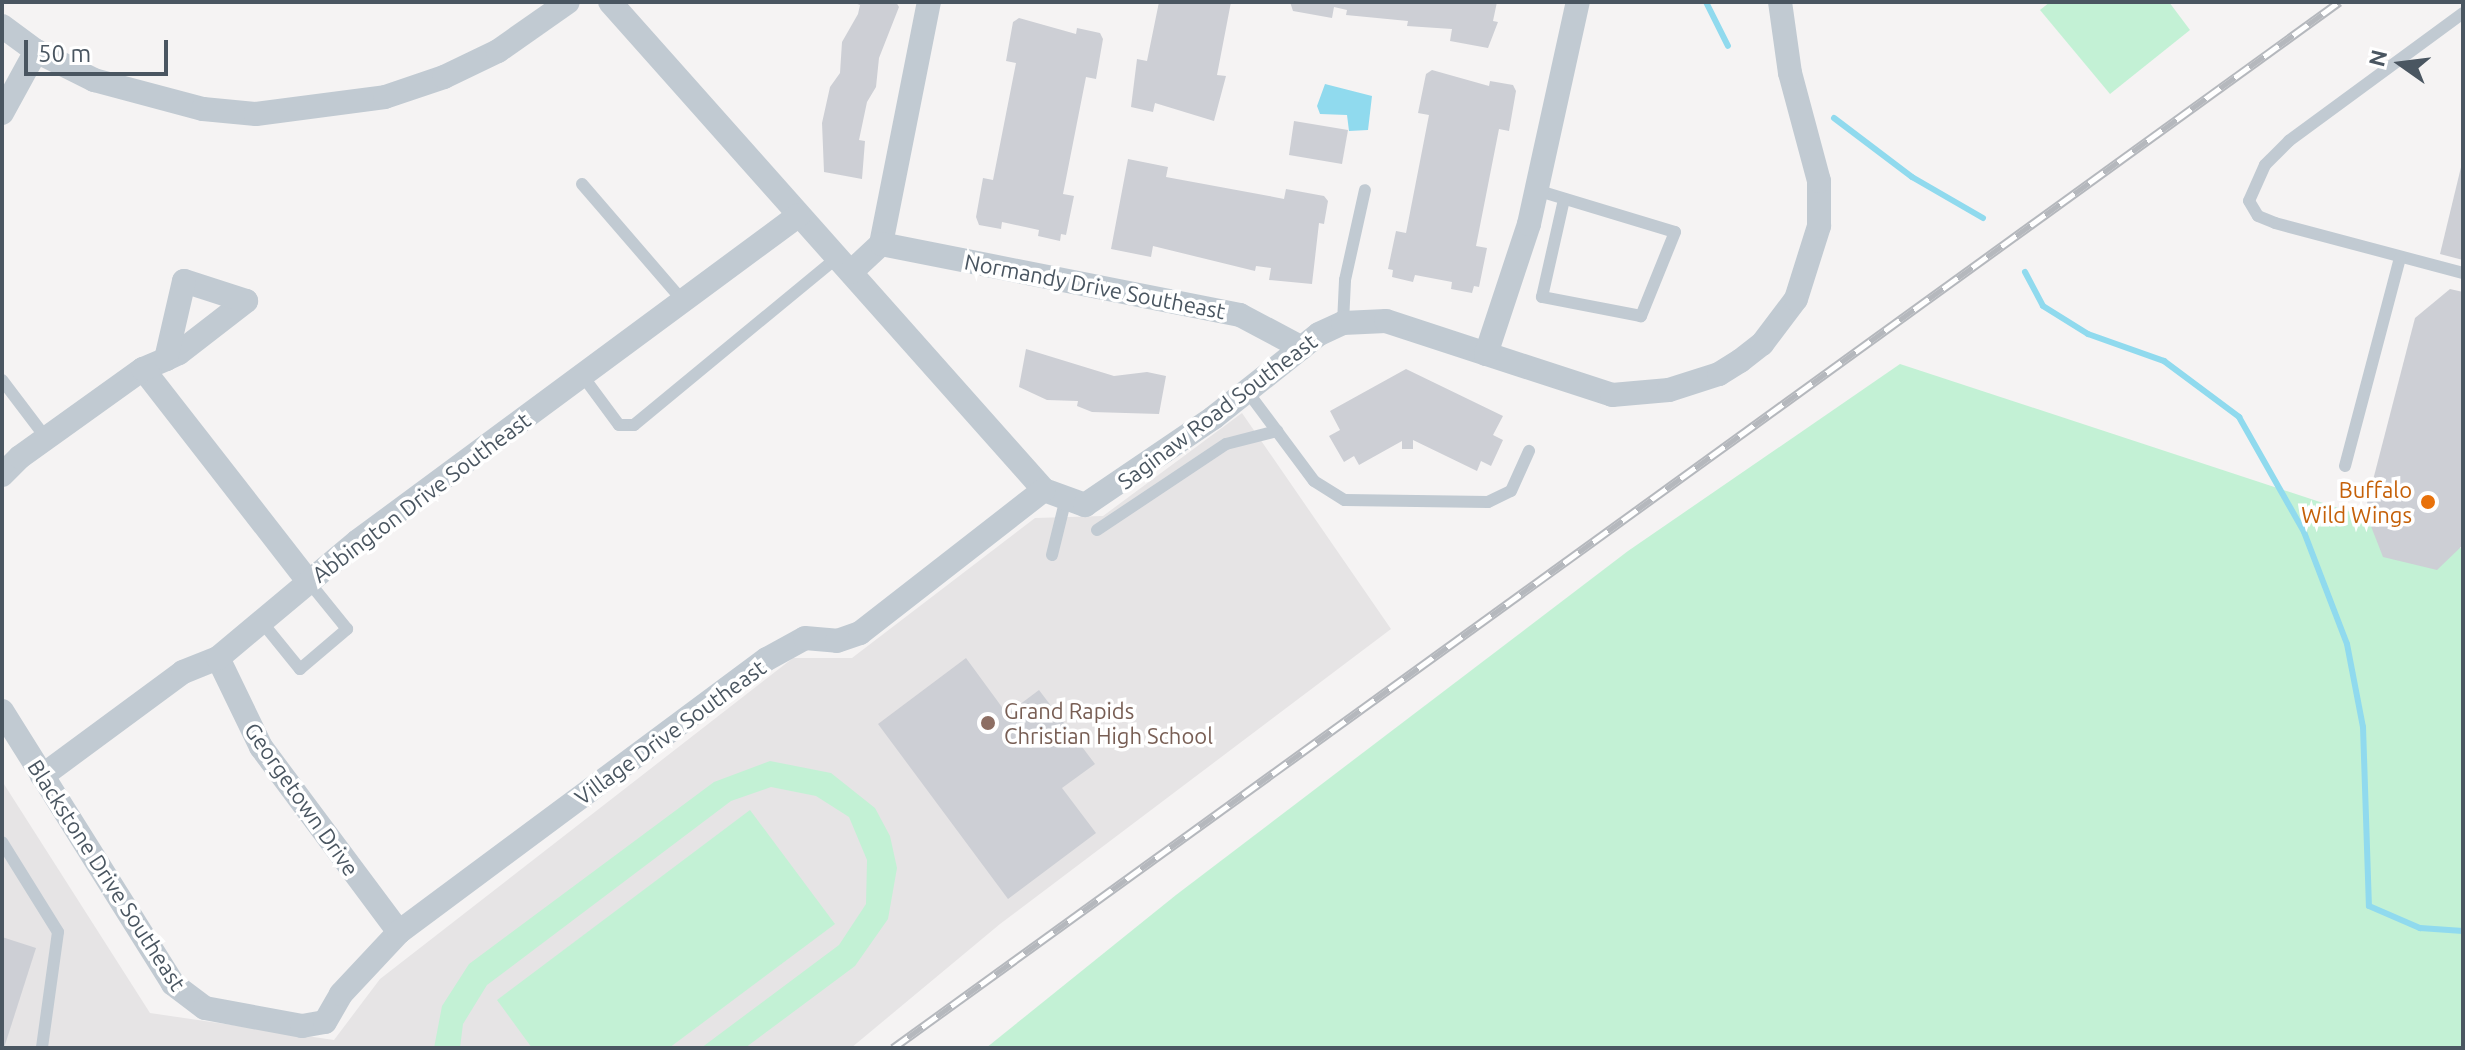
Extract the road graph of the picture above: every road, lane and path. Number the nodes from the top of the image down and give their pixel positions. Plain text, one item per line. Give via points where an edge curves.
1 (568, 2) edge
2 (610, 2) edge
3 (929, 2) edge
4 (1578, 2) edge
5 (1780, 2) edge
6 (2463, 13) edge
7 (2, 26) edge
8 (36, 51) junction
9 (2, 113) edge
10 (582, 184) dead end
11 (1365, 190) dead end
12 (1536, 190) junction
13 (1564, 199) junction
14 (799, 215) junction
15 (881, 244) junction
16 (2400, 258) junction
17 (845, 265) junction
18 (2463, 273) edge
19 (683, 301) junction
20 (1343, 323) junction
21 (1302, 348) junction
22 (1486, 354) junction
23 (166, 359) dead end
24 (143, 369) junction
25 (582, 375) junction
26 (2, 380) edge
27 (1247, 391) junction
28 (1277, 431) junction
29 (46, 438) junction
30 (1529, 451) dead end
31 (2345, 466) dead end
32 (2, 475) edge
33 (1054, 496) junction
34 (1097, 530) dead end
35 (1052, 555) dead end
36 (309, 582) junction
37 (261, 621) junction
38 (218, 658) junction
39 (2, 711) edge
40 (42, 776) junction
41 (2, 842) edge
42 (399, 932) junction
43 (325, 1022) joint
44 (42, 1048) edge

1 - 8 street via 498,51 444,77 385,97 297,112 203,109 147,96 94,80
2 - 14 street
3 - 15 street
4 - 12 street
5 - 22 street, Saginaw Road Southeast via 1790,73 1809,134 1821,204 1807,276 1762,344 1710,378 1634,395 1590,392
6 - 16 lane via 2289,141 2253,183 2249,201 2258,216
7 - 8 street
8 - 9 street
10 - 19 lane
11 - 20 lane via 1345,280
12 - 13 lane
12 - 22 street
13 - 13 lane via 1675,232 1641,316 1542,297
14 - 17 street
14 - 19 street, Abbington Drive Southeast
15 - 17 street
15 - 21 street, Normandy Drive Southeast via 1240,315
16 - 18 lane
16 - 31 lane
17 - 25 lane via 634,425 619,425
17 - 33 street
19 - 25 street, Abbington Drive Southeast
20 - 21 street, Saginaw Road Southeast
20 - 22 street, Saginaw Road Southeast via 1386,321
21 - 27 street, Saginaw Road Southeast
23 - 24 street
24 - 29 street
24 - 36 street
25 - 36 street, Abbington Drive Southeast
26 - 29 lane
27 - 28 lane
27 - 33 street, Saginaw Road Southeast via 1102,497 1085,505
28 - 30 lane via 1314,481 1345,500 1488,502 1511,491
28 - 34 lane via 1226,444
29 - 32 street
33 - 35 lane
33 - 42 street, Village Drive Southeast via 860,633 837,641 805,638 767,659
36 - 37 street, Abbington Drive Southeast
36 - 37 lane via 347,629 300,669
37 - 38 street, Abbington Drive Southeast
38 - 40 street, Abbington Drive Southeast via 183,672
38 - 42 street, Georgetown Drive via 261,747
39 - 40 street, Blackstone Drive Southeast
40 - 43 street, Blackstone Drive Southeast via 173,984 189,999 205,1008 302,1026
41 - 44 lane via 58,932
42 - 43 street, Village Drive Southeast via 350,983

